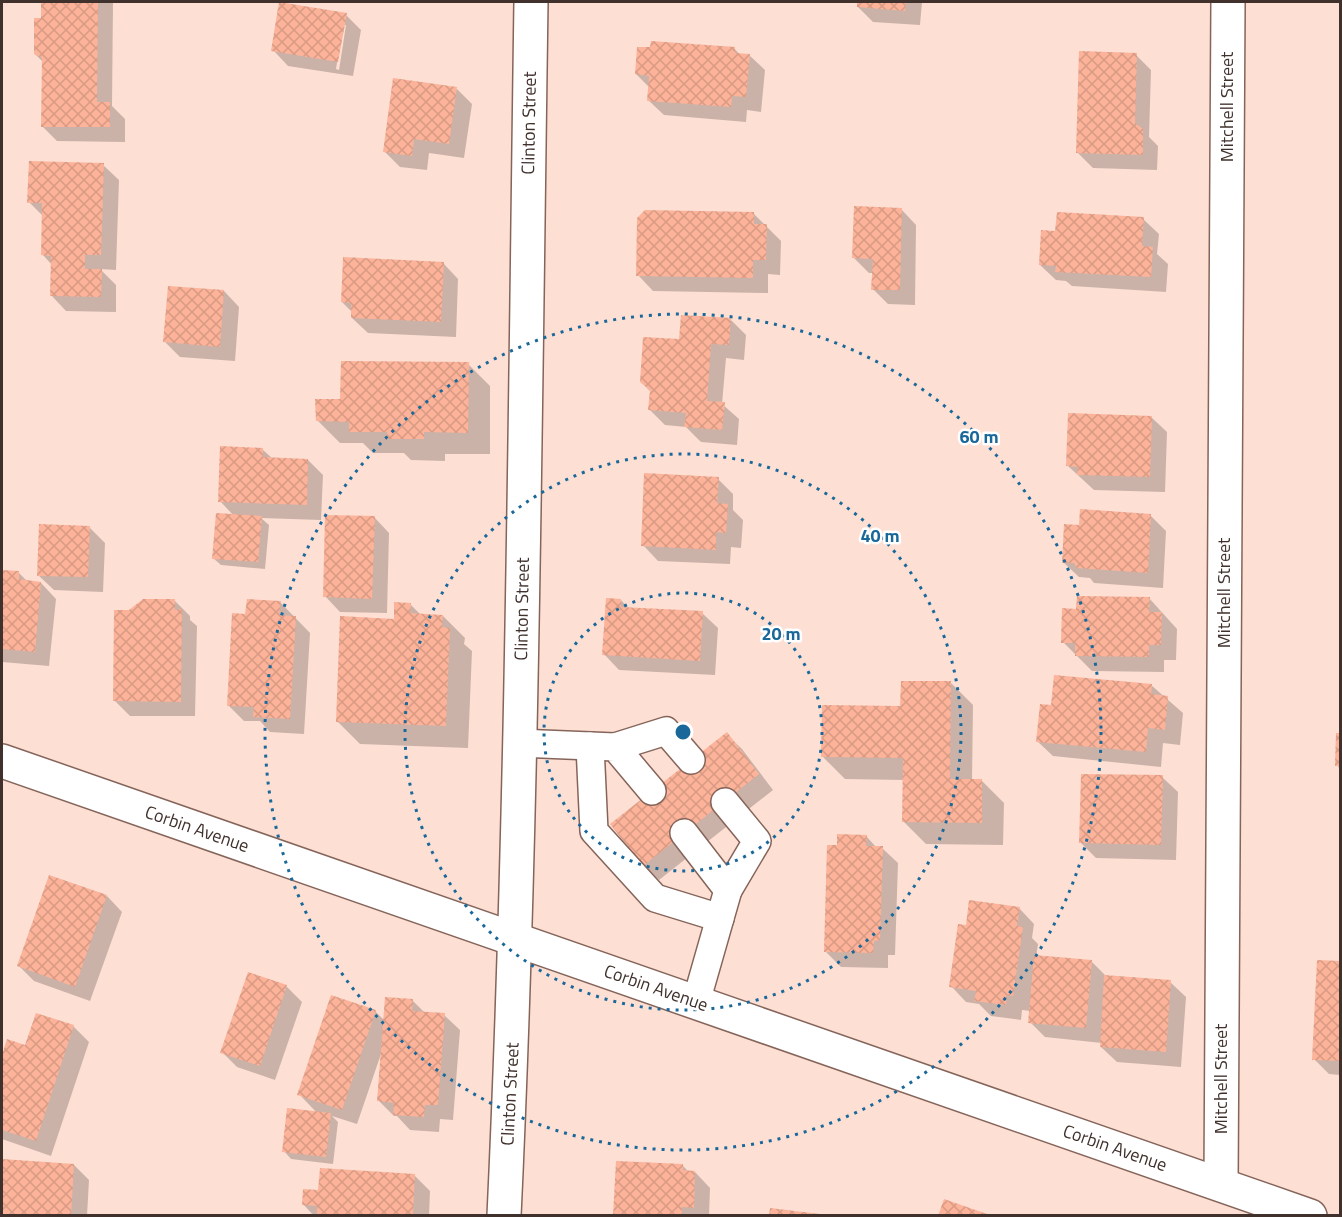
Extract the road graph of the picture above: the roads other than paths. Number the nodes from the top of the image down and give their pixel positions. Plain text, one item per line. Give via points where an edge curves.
1 (531, 2) edge
2 (1228, 2) edge
3 (518, 743) junction
4 (602, 746) junction
5 (691, 760) dead end
6 (2, 761) edge
7 (652, 791) dead end
8 (725, 802) dead end
9 (684, 833) dead end
10 (728, 890) junction
11 (720, 918) junction
12 (513, 939) junction
13 (696, 1002) junction
14 (1221, 1184) junction
15 (504, 1215) edge
16 (1310, 1215) edge

1 - 3 street, Clinton Street
2 - 14 street, Mitchell Street
3 - 4 lane
3 - 12 street, Clinton Street
4 - 5 lane via 666,731
4 - 7 lane
4 - 11 lane via 594,831 655,898
6 - 12 street, Corbin Avenue
8 - 10 lane via 757,841
9 - 10 lane
10 - 11 lane
11 - 13 lane
12 - 13 street, Corbin Avenue
12 - 15 street, Clinton Street
13 - 14 street, Corbin Avenue
14 - 16 street, Corbin Avenue

